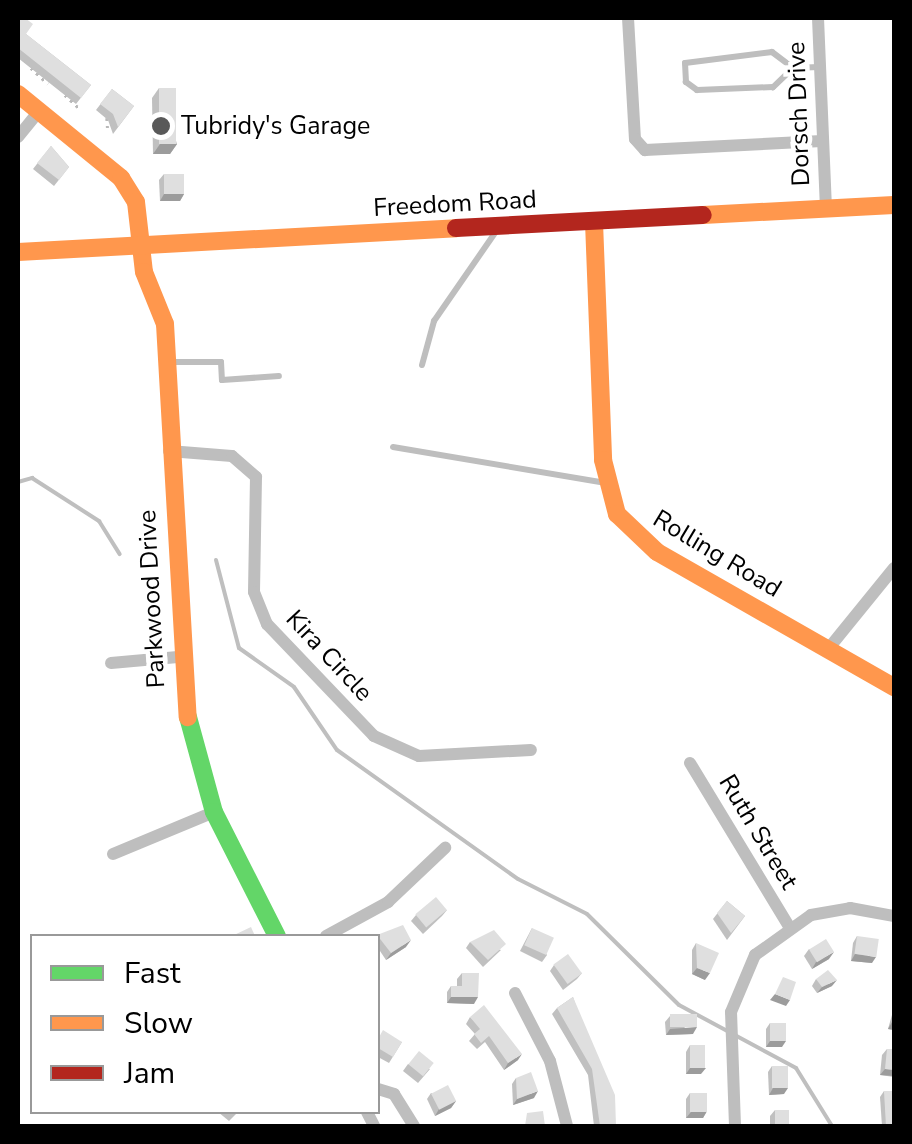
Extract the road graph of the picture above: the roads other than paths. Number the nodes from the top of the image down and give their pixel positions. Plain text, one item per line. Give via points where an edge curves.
1 (628, 18) edge
2 (818, 18) edge
3 (820, 67) junction
4 (794, 68) junction
5 (18, 94) edge
6 (39, 111) junction
7 (18, 137) edge
8 (822, 142) junction
9 (894, 205) edge
10 (826, 209) junction
11 (594, 222) junction
12 (498, 227) junction
13 (138, 245) junction
14 (18, 252) edge
15 (167, 362) junction
16 (422, 365) dead end
17 (280, 376) dead end
18 (393, 447) dead end
19 (169, 451) junction
20 (607, 483) junction
21 (894, 568) edge
22 (829, 648) junction
23 (178, 658) junction
24 (111, 662) dead end
25 (894, 687) edge
26 (531, 750) dead end
27 (690, 762) dead end
28 (214, 812) junction
29 (445, 848) dead end
30 (113, 854) dead end
31 (894, 916) edge
32 (788, 925) junction
33 (276, 934) edge
34 (330, 934) edge
35 (515, 993) dead end
36 (380, 1090) edge
37 (414, 1126) edge
38 (568, 1126) edge
39 (735, 1126) edge

1 - 8 street via 635,139 644,150
2 - 3 street, Dorsch Drive
3 - 4 lane
3 - 8 street, Dorsch Drive
4 - 4 lane via 772,52 685,63 686,82 697,90 773,86
5 - 6 street, Parkwood Drive
6 - 7 street
6 - 13 street, Parkwood Drive via 130,189
8 - 10 street, Dorsch Drive
9 - 10 street, Freedom Road
10 - 11 street, Freedom Road
11 - 12 street, Freedom Road
11 - 20 street, Rolling Road
12 - 13 street, Freedom Road
12 - 16 lane via 434,321
13 - 14 street, Freedom Road
13 - 15 street, Parkwood Drive via 162,312
15 - 17 lane via 220,362 222,380
15 - 19 street, Parkwood Drive
18 - 20 lane
19 - 23 street, Parkwood Drive
19 - 26 street, Kira Circle via 232,456 256,477 254,592 266,624 374,736 419,756
20 - 22 street, Rolling Road via 617,514 642,542
21 - 22 street
22 - 25 street, Rolling Road
23 - 24 street
23 - 28 street, Parkwood Drive
27 - 32 street, Ruth Street
28 - 30 street
28 - 33 street, Parkwood Drive
29 - 34 street via 388,902
31 - 32 street via 850,908
32 - 39 street via 755,955 734,1001
35 - 38 street via 550,1061
36 - 37 street via 394,1094

